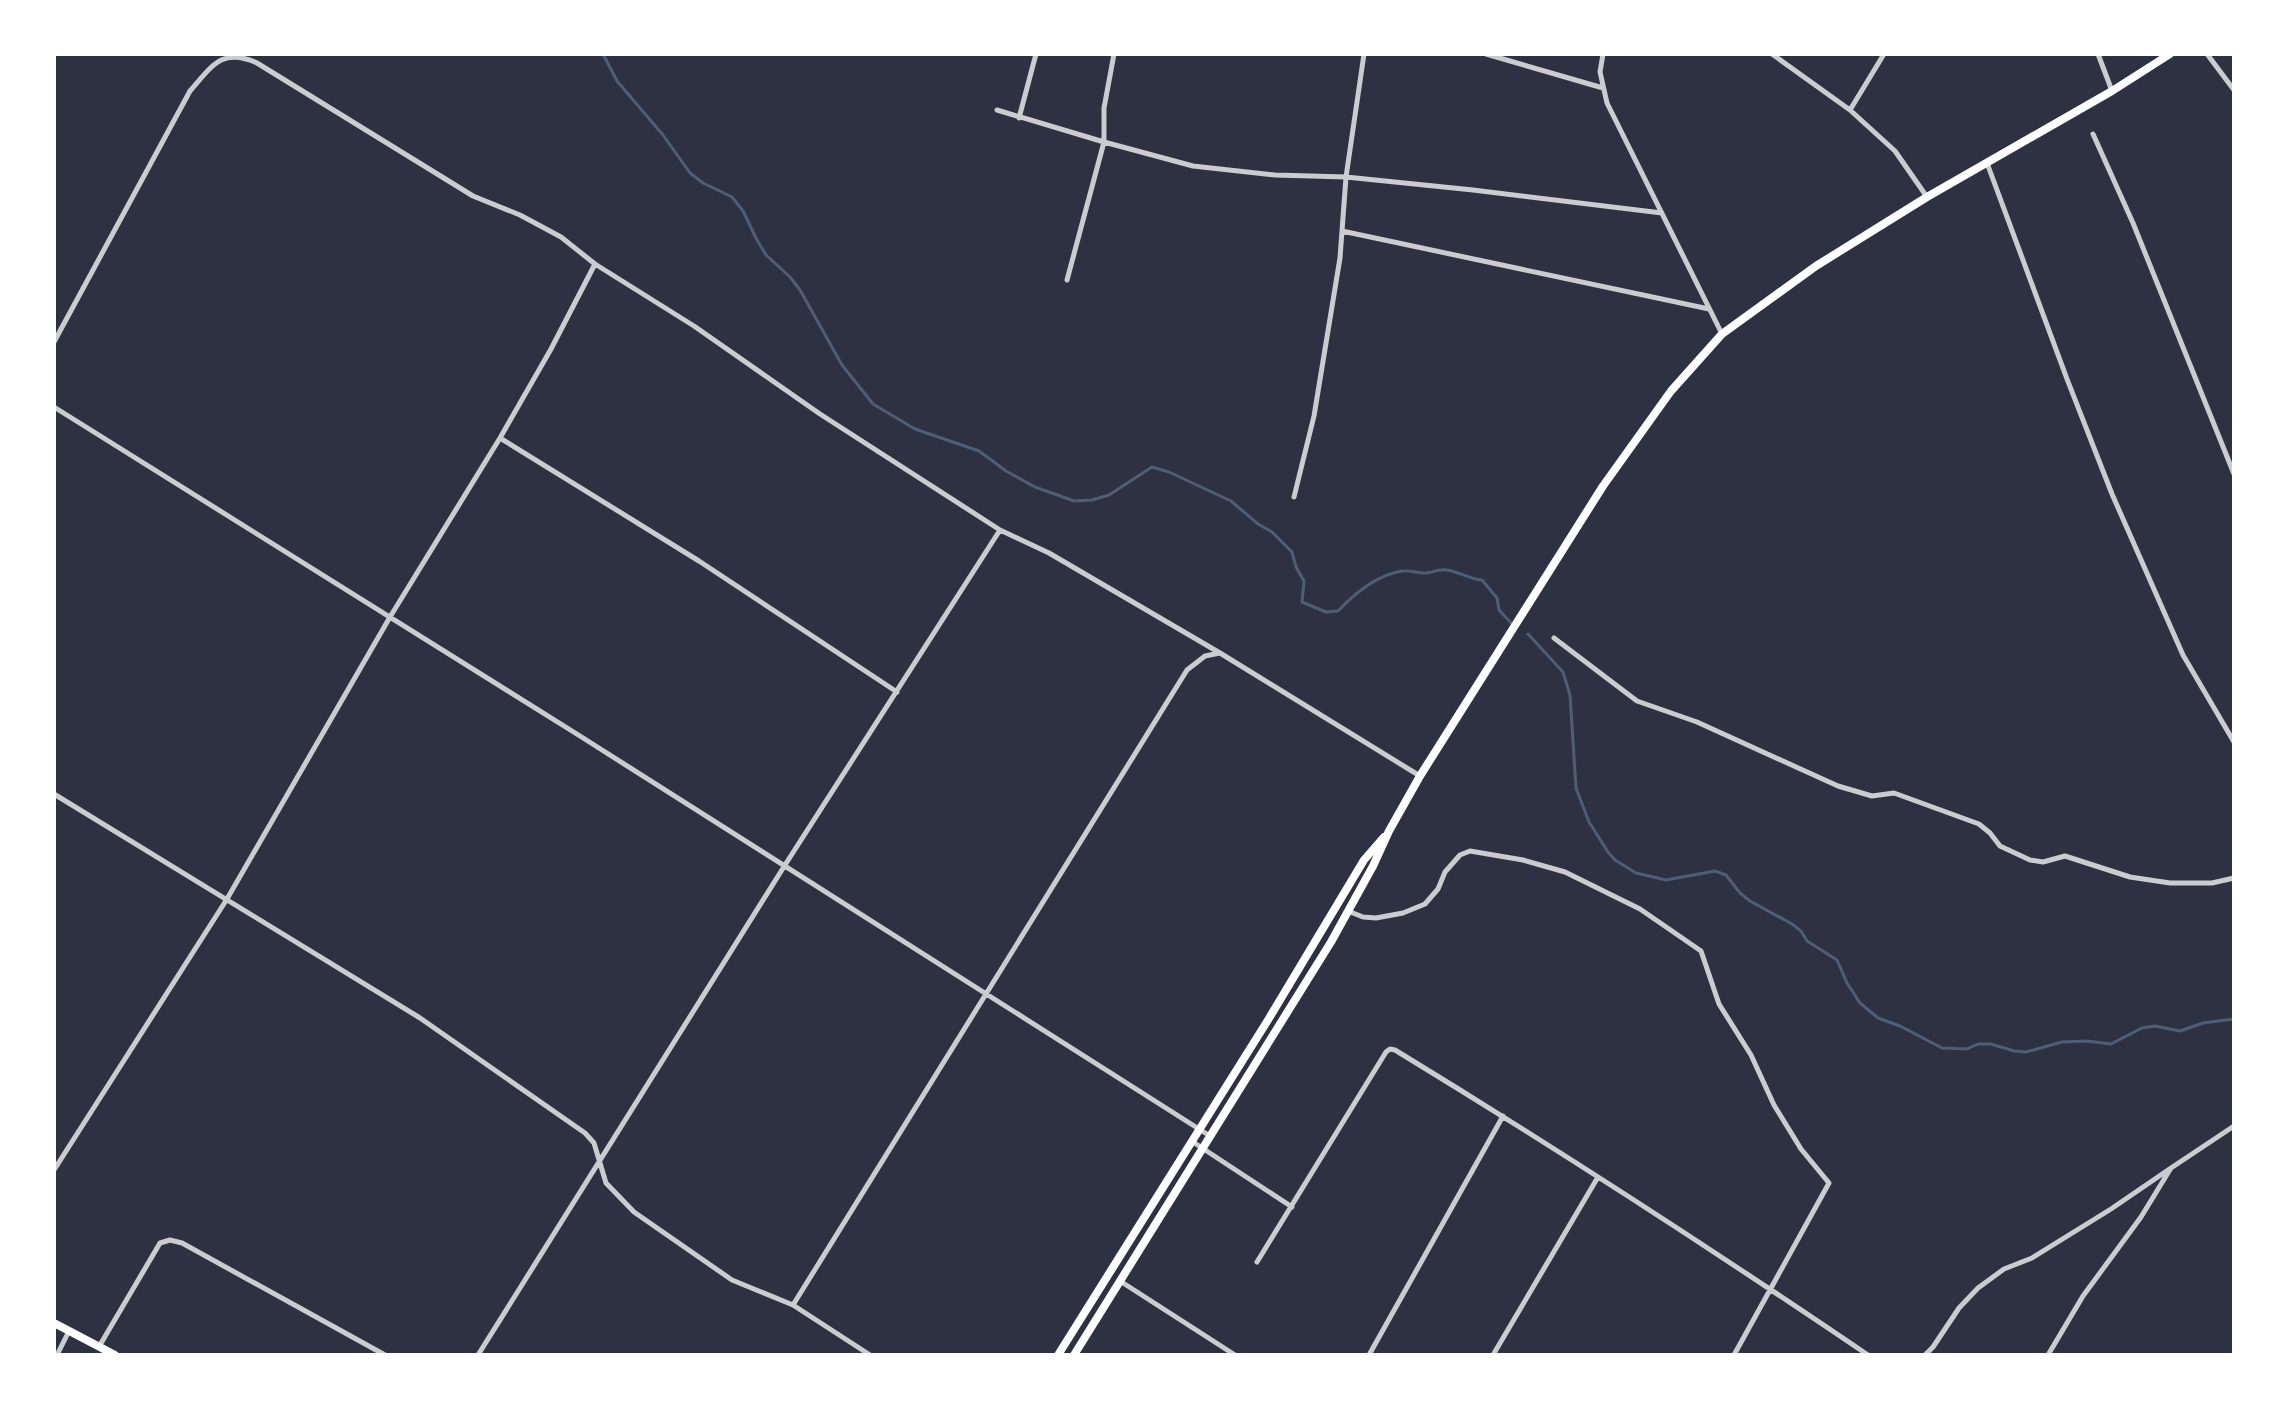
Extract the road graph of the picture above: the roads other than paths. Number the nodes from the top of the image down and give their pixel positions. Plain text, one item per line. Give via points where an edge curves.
1 (1036, 54) edge
2 (1114, 54) edge
3 (1364, 54) edge
4 (1486, 54) edge
5 (1603, 54) edge
6 (1772, 54) edge
7 (1884, 54) edge
8 (2098, 54) edge
9 (2170, 54) edge
10 (2207, 54) edge
11 (1604, 88) junction
12 (2234, 90) edge
13 (2112, 91) junction
14 (997, 110) dead end
15 (1850, 110) junction
16 (1019, 118) junction
17 (2093, 134) dead end
18 (1104, 142) junction
19 (1987, 162) junction
20 (1346, 177) junction
21 (1927, 197) junction
22 (1662, 213) junction
23 (1342, 231) junction
24 (595, 264) junction
25 (1067, 280) dead end
26 (1709, 309) junction
27 (1722, 334) junction
28 (54, 342) edge
29 (54, 407) edge
30 (500, 438) junction
31 (2234, 474) edge
32 (1294, 497) dead end
33 (1000, 530) junction
34 (390, 617) junction
35 (1554, 638) dead end
36 (1220, 653) junction
37 (897, 692) junction
38 (2234, 742) edge
39 (1420, 776) junction
40 (54, 794) edge
41 (1389, 831) junction
42 (785, 865) junction
43 (2234, 878) edge
44 (227, 899) junction
45 (1348, 911) junction
46 (986, 993) junction
47 (1503, 1116) junction
48 (2234, 1126) edge
49 (1200, 1129) junction
50 (1211, 1136) junction
51 (1192, 1141) junction
52 (1203, 1148) junction
53 (600, 1160) junction
54 (55, 1167) edge
55 (2171, 1168) junction
56 (1598, 1177) junction
57 (1292, 1207) junction
58 (1257, 1262) dead end
59 (1120, 1281) junction
60 (1771, 1289) junction
61 (793, 1305) junction
62 (54, 1323) edge
63 (69, 1330) junction
64 (100, 1345) junction
65 (57, 1355) edge
66 (115, 1355) edge
67 (385, 1355) edge
68 (478, 1355) edge
69 (870, 1355) edge
70 (1058, 1355) edge
71 (1074, 1355) edge
72 (1235, 1355) edge
73 (1369, 1355) edge
74 (1493, 1355) edge
75 (1734, 1355) edge
76 (1868, 1355) edge
77 (1925, 1355) edge
78 (2048, 1355) edge

1 - 16 street
2 - 18 street
3 - 20 street
4 - 11 street
5 - 11 street
6 - 15 street
7 - 15 street
8 - 13 street
9 - 13 main road
10 - 12 street
11 - 22 street
13 - 19 main road
14 - 16 street
15 - 21 street via 1895,151
16 - 18 street
17 - 31 street
18 - 20 street via 1193,166
18 - 25 street
19 - 21 main road
19 - 38 street via 2112,494 2183,655
20 - 22 street
20 - 23 street
21 - 27 main road via 1816,266
22 - 26 street
23 - 26 street
23 - 32 street via 1314,416
24 - 28 street via 561,237 473,196 257,63 242,56 225,57 190,91
24 - 30 street
24 - 33 street
26 - 27 street
27 - 39 main road via 1649,419 1603,486
29 - 34 street
30 - 34 street
30 - 37 street
33 - 36 street
33 - 37 street
34 - 42 street
34 - 44 street
35 - 43 street via 1637,701 1697,722 1838,786 1872,796 1894,793 1979,824 2000,846 2030,860 2065,856 2130,877 2170,883
36 - 39 street
36 - 46 street via 1205,656 1187,670
37 - 42 street
39 - 41 main road
40 - 44 street
41 - 45 main road
41 - 49 main road via 1364,860
42 - 46 street
42 - 53 street
44 - 53 street via 420,1018 576,1126 594,1143
44 - 54 street
45 - 50 main road
45 - 60 street via 1376,918 1425,904 1445,872 1470,851 1565,872 1640,909 1701,951 1719,1004 1774,1105 1829,1183
46 - 49 street
46 - 61 street
47 - 56 street
47 - 57 street via 1390,1049
47 - 73 street
48 - 55 street
49 - 50 street
49 - 51 main road
50 - 52 main road
51 - 52 street
51 - 70 main road
52 - 57 street
52 - 59 main road
53 - 61 street via 606,1183 634,1212 732,1280
53 - 68 street
55 - 77 street via 1978,1288
55 - 78 street
56 - 60 street
56 - 74 street
57 - 58 street
59 - 71 main road
59 - 72 street
60 - 75 street
60 - 76 street
61 - 69 street
62 - 63 main road
63 - 64 main road
63 - 65 street
64 - 66 main road
64 - 67 street via 160,1243 170,1240

